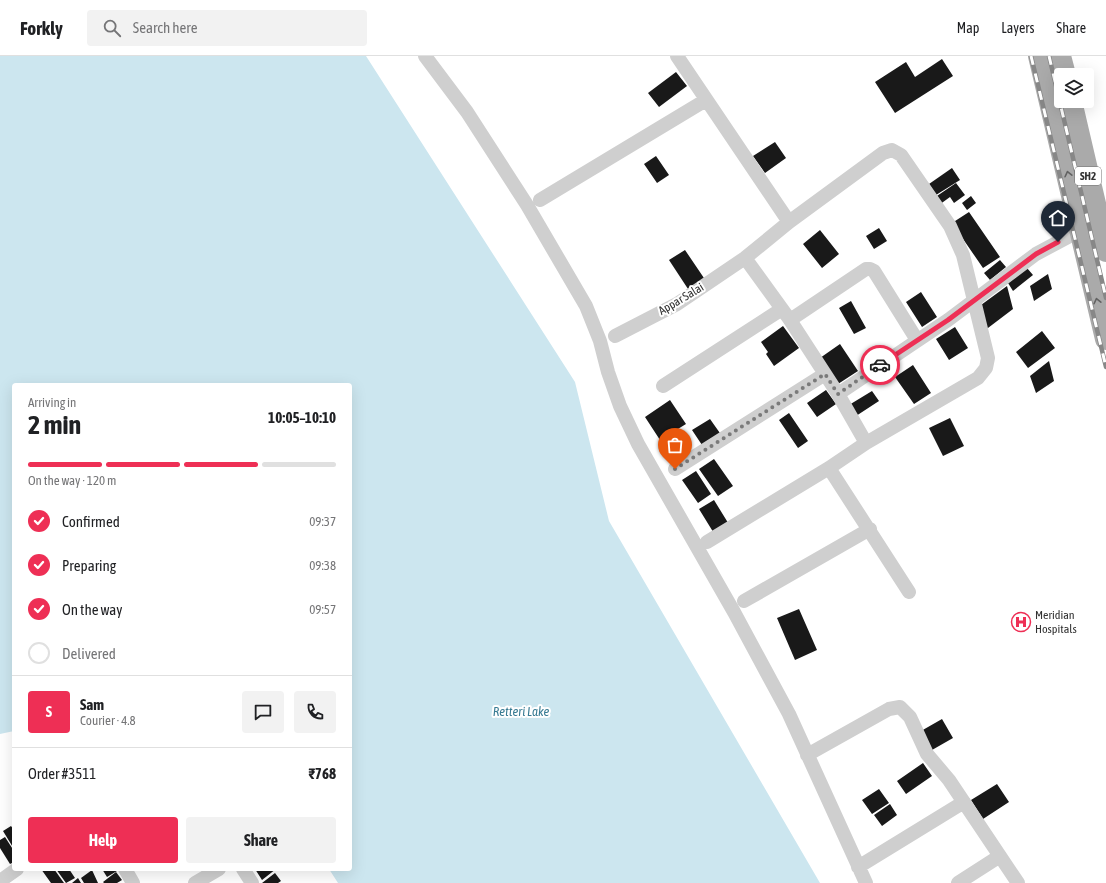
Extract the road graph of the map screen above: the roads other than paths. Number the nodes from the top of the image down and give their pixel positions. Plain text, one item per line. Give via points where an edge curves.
1 (425, 56) edge
2 (677, 56) edge
3 (1040, 56) edge
4 (1060, 56) edge
5 (1063, 68) edge
6 (706, 100) junction
7 (1073, 108) edge
8 (540, 200) dead end
9 (789, 222) junction
10 (1081, 230) junction
11 (1106, 251) edge
12 (745, 258) junction
13 (974, 301) junction
14 (786, 315) junction
15 (614, 336) dead end
16 (1106, 338) edge
17 (917, 340) junction
18 (825, 374) junction
19 (663, 386) dead end
20 (838, 394) junction
21 (866, 443) junction
22 (829, 468) junction
23 (675, 469) dead end
24 (870, 530) junction
25 (707, 542) dead end
26 (909, 592) dead end
27 (744, 601) dead end
28 (807, 755) junction
29 (964, 802) junction
30 (1000, 856) junction
31 (858, 867) junction
32 (14, 871) edge
33 (125, 871) edge
34 (216, 871) edge
35 (244, 871) edge
36 (0, 881) edge
37 (133, 883) edge
38 (195, 883) edge
39 (252, 883) edge
40 (866, 883) edge
41 (958, 883) edge
42 (1018, 883) edge

1 - 28 street via 467,112 569,274 586,306 620,406 638,444 738,619 789,714
2 - 6 street
10 -> 3 main road, SH2
4 - 5 main road
6 - 8 street
6 - 9 street
7 - 11 main road, SH2
9 - 12 street, Appar Salai
9 - 13 street, Appar Salai via 882,153 892,150 901,155 950,226 963,255
10 - 13 street via 1036,254
16 -> 10 main road, SH2
12 - 14 street
12 - 15 street, Appar Salai via 676,304
13 - 17 street
13 - 21 street, Appar Salai via 988,358 986,368 978,378
14 - 17 street via 870,269 874,271
14 - 18 street
14 - 19 street
17 - 20 street
18 - 20 street
18 - 23 street
20 - 21 street
21 - 22 street, Appar Salai
22 - 24 street
22 - 25 street, Appar Salai
24 - 26 street
24 - 27 street
28 - 29 street via 889,709 900,707 910,717 927,754
28 - 31 street
29 - 30 street
29 - 31 street
30 - 41 street
30 - 42 street
31 - 40 street
32 - 36 street
33 - 37 street
34 - 38 street
35 - 39 street

